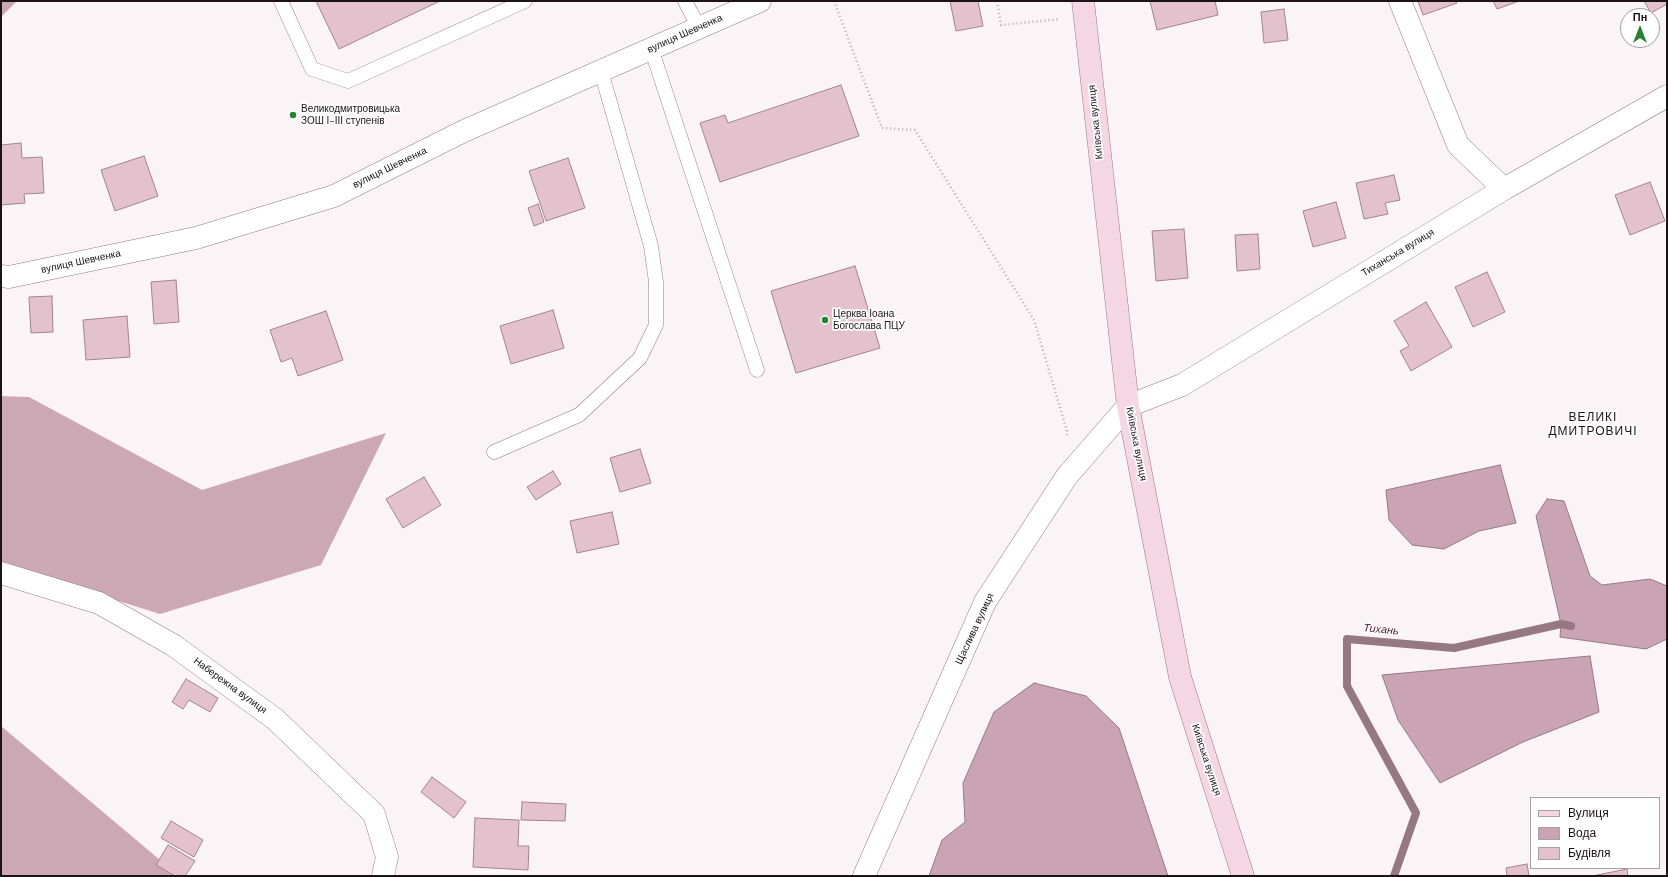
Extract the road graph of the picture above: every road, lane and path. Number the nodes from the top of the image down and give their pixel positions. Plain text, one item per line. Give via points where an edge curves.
1 (281, 1) edge
2 (525, 1) edge
3 (685, 1) edge
4 (760, 1) edge
5 (834, 1) edge
6 (997, 1) edge
7 (1400, 1) edge
8 (1084, 9) edge
9 (699, 28) junction
10 (652, 48) junction
11 (601, 71) junction
12 (1667, 96) edge
13 (1504, 189) junction
14 (1, 276) edge
15 (757, 370) dead end
16 (1128, 406) junction
17 (494, 452) dead end
18 (1068, 476) junction
19 (1, 573) edge
20 (383, 876) edge
21 (864, 876) edge
22 (1243, 876) edge

1 - 2 lane via 312,69 348,81
3 - 9 lane
4 - 9 street, вулиця Шевченка
5 - 18 path via 882,128 915,130 1034,320 1067,431
6 - 8 path via 1001,25
7 - 13 street via 1458,145
8 - 16 main road, Київська вулиця
9 - 10 street, вулиця Шевченка
10 - 11 street, вулиця Шевченка
10 - 15 lane
11 - 14 street, вулиця Шевченка via 464,131 334,196 196,238 9,277
11 - 17 lane via 651,246 656,282 656,325 640,358 579,415
12 - 13 street, Тиханська вулиця
13 - 16 street, Тиханська вулиця via 1182,385
16 - 18 street, Щаслива вулиця
16 - 22 main road, Київська вулиця via 1180,677
18 - 21 street, Щаслива вулиця via 985,602
19 - 20 street, Набережна вулиця via 98,603 173,645 275,719 374,814 387,857

